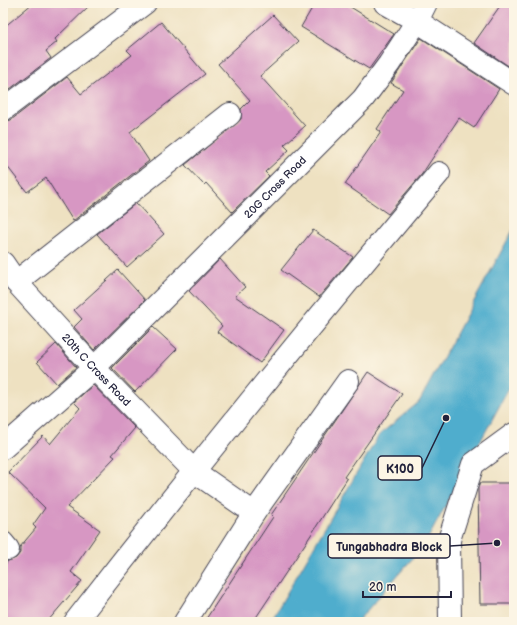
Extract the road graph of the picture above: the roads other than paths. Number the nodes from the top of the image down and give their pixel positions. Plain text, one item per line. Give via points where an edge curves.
1 (385, 3) edge
2 (145, 4) edge
3 (421, 12) edge
4 (514, 84) edge
5 (3, 110) edge
6 (230, 114) dead end
7 (439, 173) dead end
8 (3, 263) edge
9 (16, 282) junction
10 (94, 368) junction
11 (348, 381) dead end
12 (514, 434) edge
13 (3, 448) edge
14 (195, 472) junction
15 (254, 513) junction
16 (75, 622) edge
17 (184, 622) edge
18 (450, 622) edge

1 - 3 street
2 - 5 street
3 - 4 street
3 - 10 street, 20G Cross Road via 389,64 363,99
6 - 9 street
7 - 14 street via 325,308
8 - 9 street, 20th C Cross Road
9 - 10 street, 20th C Cross Road
10 - 13 street, 20G Cross Road
10 - 14 street, 20th C Cross Road
11 - 15 street
12 - 18 street via 473,464 449,540
14 - 15 street, 20th C Cross Road
14 - 16 street via 148,527
15 - 17 street

